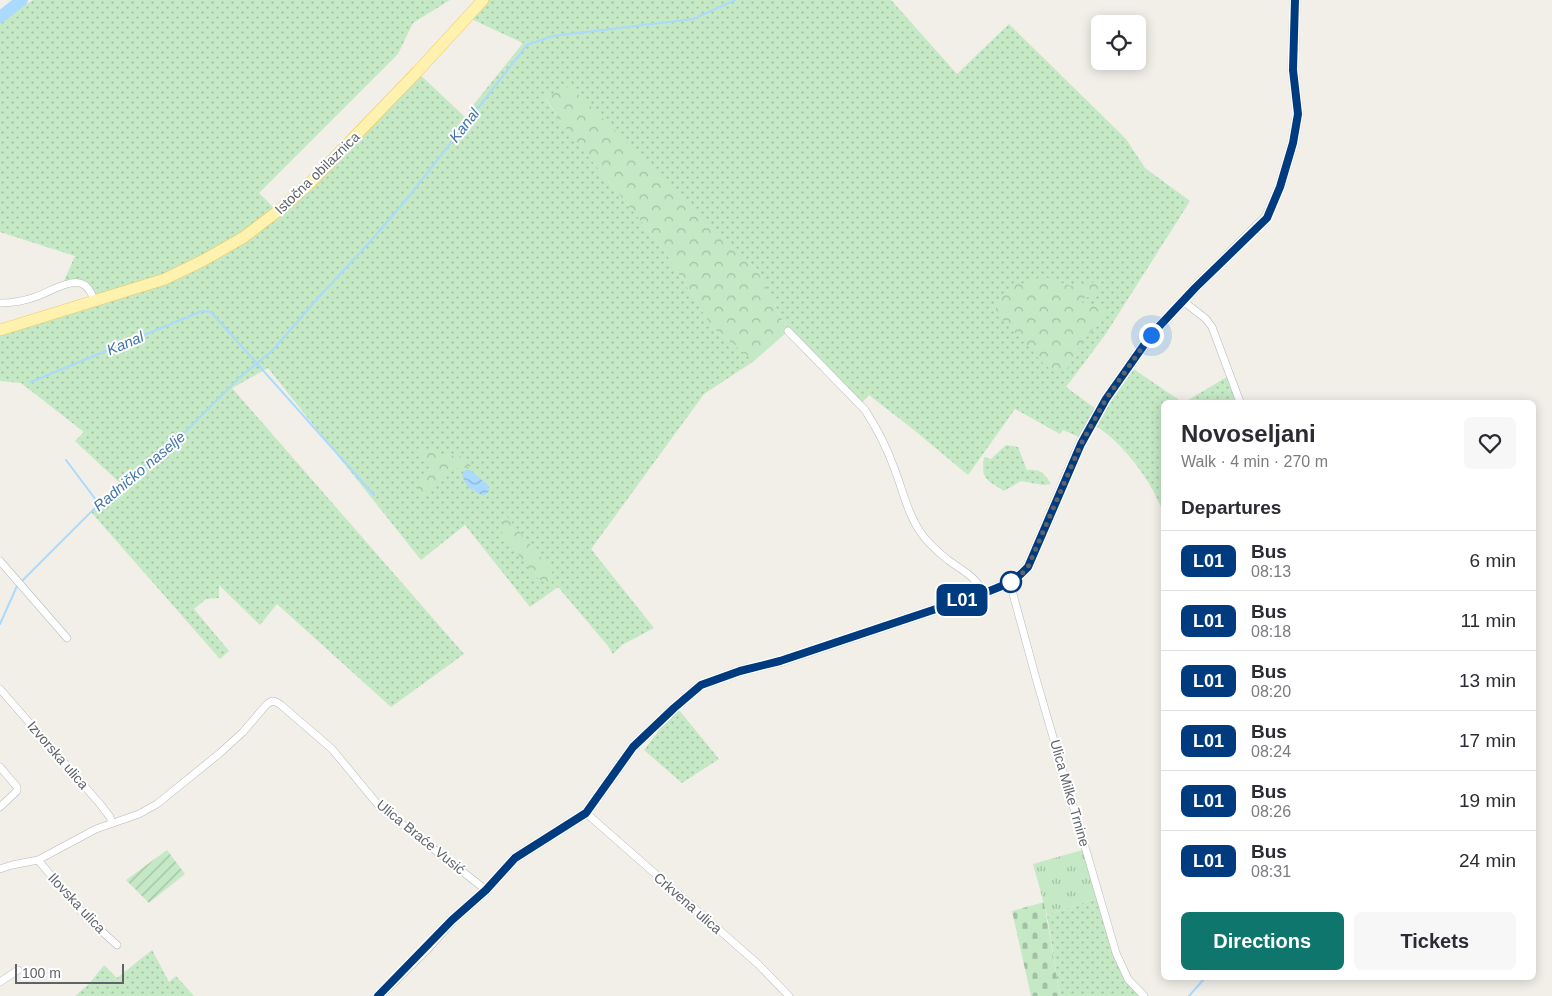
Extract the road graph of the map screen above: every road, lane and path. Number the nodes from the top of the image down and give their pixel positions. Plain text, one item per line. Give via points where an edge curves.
1 (483, 0) edge
2 (1295, 0) edge
3 (94, 301) junction
4 (1183, 301) junction
5 (0, 303) edge
6 (0, 330) edge
7 (788, 330) dead end
8 (1239, 400) edge
9 (0, 561) edge
10 (1010, 583) junction
11 (984, 593) junction
12 (68, 638) dead end
13 (0, 689) edge
14 (0, 767) edge
15 (0, 807) edge
16 (586, 813) junction
17 (112, 823) junction
18 (38, 860) junction
19 (0, 869) edge
20 (486, 890) junction
21 (117, 945) dead end
22 (18, 970) dead end
23 (0, 982) edge
24 (378, 996) edge
25 (789, 996) edge
26 (1144, 996) edge

1 - 3 main road, Istočna obilaznica via 310,184 278,212 244,237 165,279
2 - 4 main road via 1293,70 1298,114 1280,187 1267,218
3 - 5 street via 86,287 70,282 34,298
3 - 6 main road, Istočna obilaznica
4 - 8 street via 1212,327
4 - 10 main road via 1151,335 1106,399 1081,444 1028,567
7 - 11 street via 865,410 892,462 920,532 947,559 979,583
9 - 12 street
10 - 11 main road
10 - 26 street, Ulica Milke Trnine via 1116,953 1128,979
11 - 16 main road via 701,685 633,747
13 - 17 street, Izvorska ulica via 100,804
14 - 15 street via 17,786 17,791
16 - 20 main road via 515,858
16 - 25 street, Crkvena ulica via 758,964
17 - 18 street
17 - 20 street, Ulica Braće Vusić via 140,814 157,804 220,753 272,701 332,749 379,806
18 - 19 street
18 - 21 street, Ilovska ulica via 86,916
20 - 24 main road
22 - 23 street

